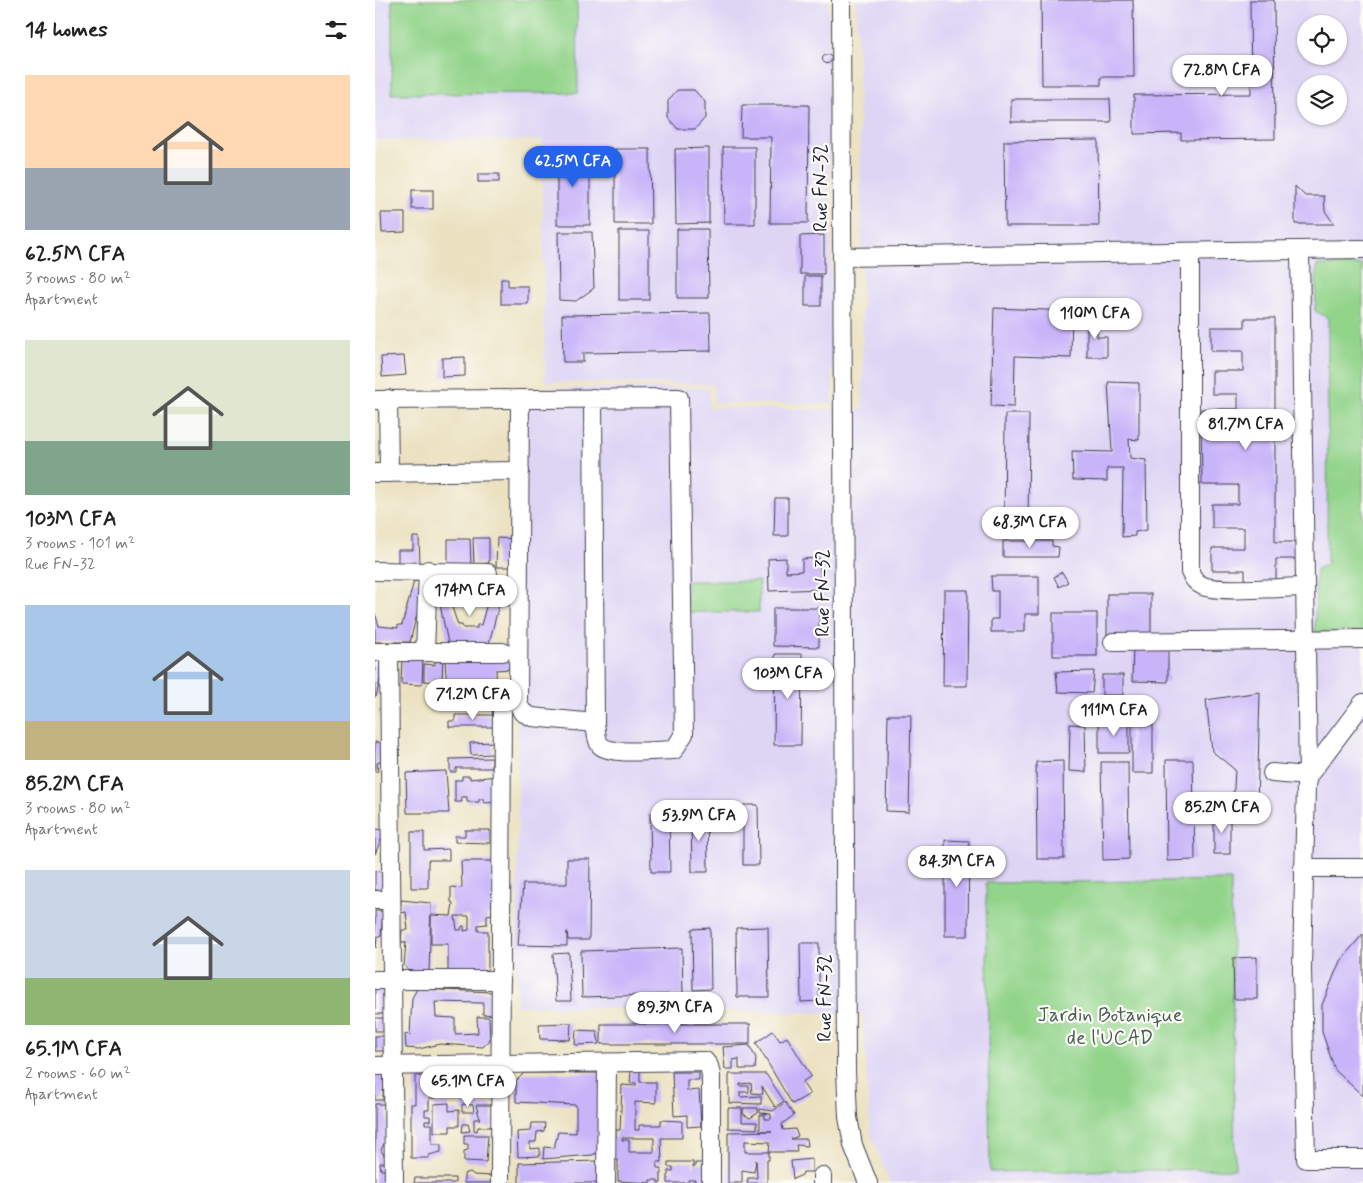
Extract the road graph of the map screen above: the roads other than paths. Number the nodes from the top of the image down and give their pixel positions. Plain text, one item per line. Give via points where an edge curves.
1 (841, 0) edge
2 (1363, 249) edge
3 (1301, 251) junction
4 (1191, 252) junction
5 (841, 257) junction
6 (593, 398) junction
7 (382, 399) edge
8 (520, 399) junction
9 (520, 471) junction
10 (382, 473) edge
11 (428, 570) junction
12 (375, 571) edge
13 (488, 574) dead end
14 (1305, 587) junction
15 (1306, 640) junction
16 (1363, 640) edge
17 (1113, 642) dead end
18 (382, 652) edge
19 (425, 652) junction
20 (503, 652) dead end
21 (502, 697) dead end
22 (1363, 703) edge
23 (595, 722) junction
24 (382, 730) edge
25 (1272, 773) dead end
26 (1308, 776) junction
27 (383, 815) edge
28 (1303, 868) junction
29 (1363, 868) edge
30 (383, 900) edge
31 (383, 980) edge
32 (501, 980) junction
33 (607, 1063) junction
34 (501, 1064) junction
35 (384, 1065) edge
36 (1363, 1159) edge
37 (394, 1183) edge
38 (500, 1183) edge
39 (606, 1183) edge
40 (711, 1183) edge
41 (867, 1183) edge

1 - 5 street, Rue FN-32
2 - 3 street
3 - 4 street
3 - 14 street
4 - 5 street
4 - 14 street via 1190,572 1194,581 1216,589
5 - 41 street, Rue FN-32 via 846,1071 853,1145
6 - 8 street
6 - 23 street
6 - 23 street via 679,398 684,734 674,750 616,751 605,749 598,743
7 - 8 street
7 - 10 street
8 - 9 street
9 - 10 street
9 - 23 street via 518,702 522,712 532,717
11 - 12 street
11 - 13 street
11 - 19 street
14 - 15 street
15 - 16 street
15 - 17 street
15 - 26 street
18 - 19 street
18 - 24 street
19 - 20 street
21 - 32 street
22 - 26 street
24 - 27 street
25 - 26 street
26 - 28 street
27 - 30 street
28 - 29 street
28 - 36 street via 1306,1159
30 - 31 street
31 - 32 street
31 - 35 street
32 - 34 street
33 - 34 street
33 - 39 street
33 - 40 street via 705,1061 711,1075
34 - 35 street
34 - 38 street
35 - 37 street

